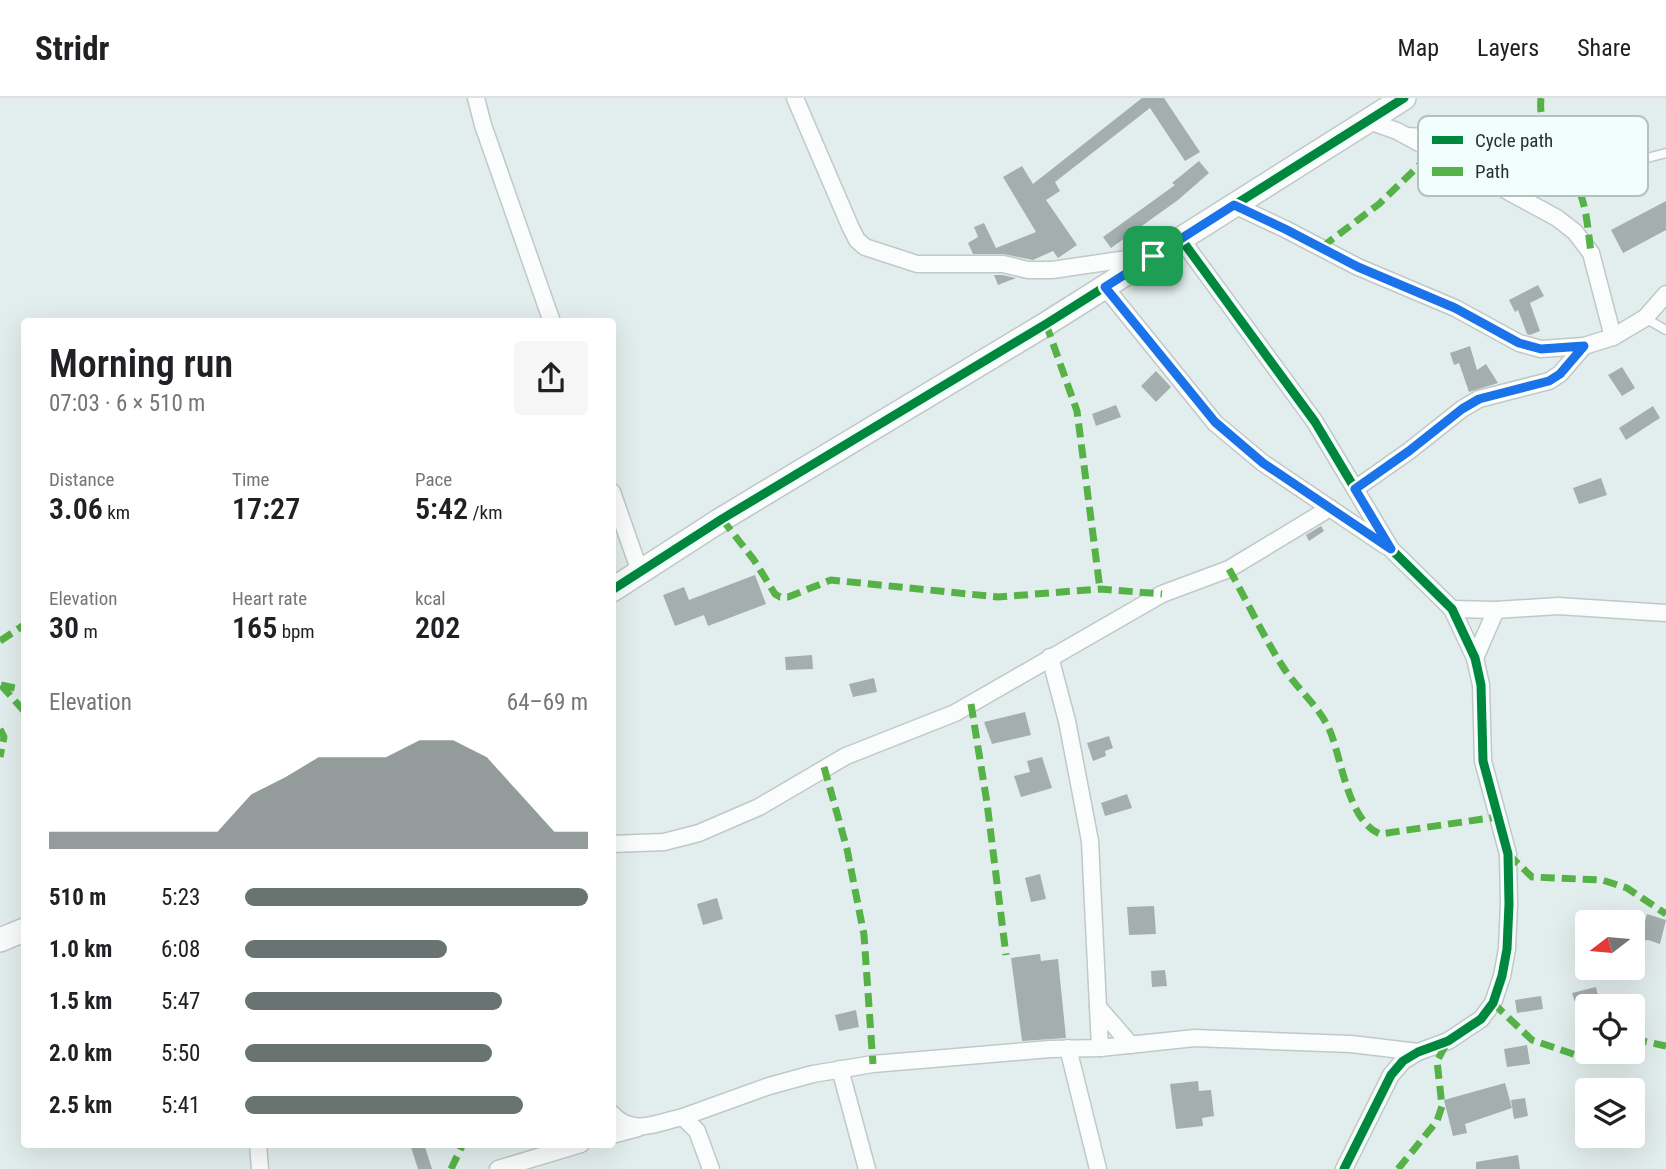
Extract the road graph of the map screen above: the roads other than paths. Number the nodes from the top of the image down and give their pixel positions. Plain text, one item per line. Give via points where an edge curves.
1 (476, 98) edge
2 (795, 98) edge
3 (1404, 98) edge
4 (1369, 121) junction
5 (1397, 131) junction
6 (1418, 132) edge
7 (1418, 142) edge
8 (1666, 153) edge
9 (1648, 158) edge
10 (1517, 196) edge
11 (1234, 205) junction
12 (1181, 239) junction
13 (1153, 256) junction
14 (1105, 287) junction
15 (1666, 294) edge
16 (551, 318) edge
17 (1645, 318) junction
18 (1666, 330) edge
19 (1613, 337) junction
20 (1584, 346) junction
21 (1355, 489) junction
22 (616, 503) edge
23 (1330, 508) junction
24 (1391, 549) junction
25 (640, 572) junction
26 (616, 587) edge
27 (1452, 609) junction
28 (1496, 610) junction
29 (1666, 613) edge
30 (1050, 657) junction
31 (1475, 658) junction
32 (616, 844) edge
33 (21, 931) edge
34 (0, 940) edge
35 (1098, 1007) junction
36 (1131, 1045) junction
37 (1068, 1048) junction
38 (1100, 1048) junction
39 (1418, 1052) junction
40 (840, 1069) junction
41 (616, 1117) edge
42 (683, 1117) junction
43 (638, 1128) junction
44 (616, 1134) edge
45 (258, 1148) edge
46 (569, 1148) edge
47 (260, 1169) edge
48 (498, 1169) edge
49 (711, 1169) edge
50 (867, 1169) edge
51 (1098, 1169) edge
52 (1344, 1169) edge

1 - 16 street
2 - 13 street via 850,226 864,247 917,264 1003,264 1028,270
3 - 4 street
4 - 5 street
4 - 11 street
5 - 6 lane
5 - 7 street
8 - 9 lane
10 - 19 street via 1557,218 1591,253
11 - 12 street
11 - 20 street via 1358,267 1455,308 1519,343 1541,349
12 - 13 street
12 - 21 street via 1315,422
13 - 14 street
14 - 23 street via 1215,422 1263,463
14 - 25 street
15 - 17 street
17 - 18 lane
17 - 19 street
19 - 20 street
20 - 21 street via 1549,381 1479,399 1462,409
21 - 24 street
22 - 25 street
23 - 24 street
23 - 30 street via 1229,569 1162,594
24 - 27 street
25 - 26 street
27 - 28 street
27 - 31 street
28 - 29 street via 1558,606
28 - 31 street
30 - 32 street via 955,713 846,756 759,807 699,833 664,842
30 - 35 street via 1090,842
31 - 39 street via 1483,713 1483,761 1508,854 1507,949 1486,1014 1448,1041
33 - 34 street
35 - 36 street
35 - 38 street
36 - 38 street
36 - 39 street via 1195,1038 1351,1044
37 - 38 street
37 - 40 street
37 - 51 street
39 - 52 street via 1391,1075
40 - 42 street via 769,1086
40 - 50 street
41 - 43 street
42 - 43 street
42 - 49 street via 697,1132
43 - 44 street
45 - 47 street
46 - 48 street

